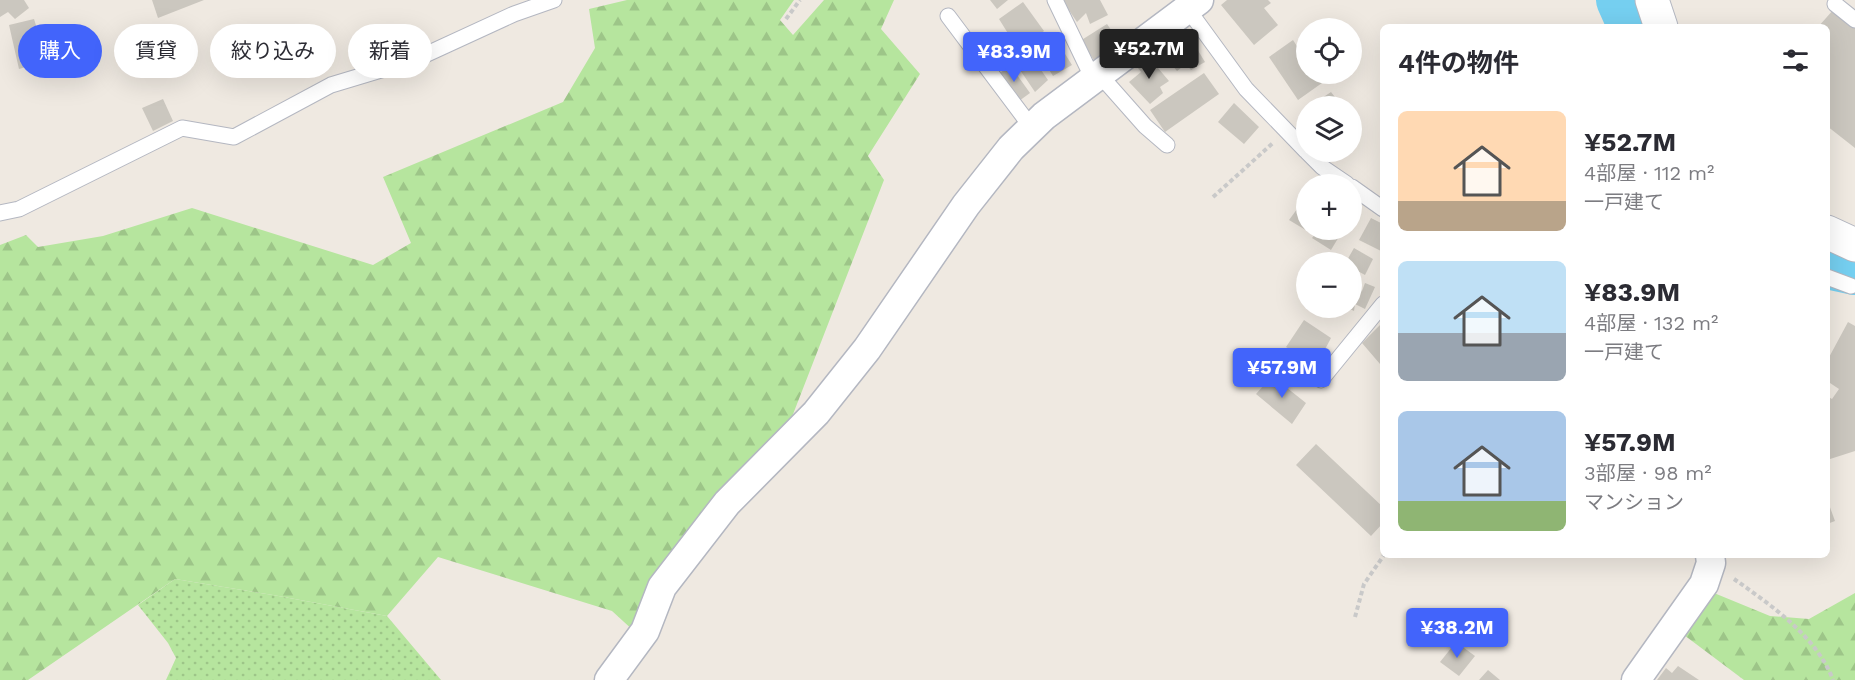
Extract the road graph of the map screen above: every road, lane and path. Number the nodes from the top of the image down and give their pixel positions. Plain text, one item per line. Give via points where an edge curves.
1 (554, 0) edge
2 (800, 0) edge
3 (1055, 0) edge
4 (1652, 0) edge
5 (1193, 4) edge
6 (1835, 4) dead end
7 (948, 16) dead end
8 (786, 19) dead end
9 (1855, 20) edge
10 (1660, 24) edge
11 (1096, 77) junction
12 (1032, 128) junction
13 (1287, 131) junction
14 (1296, 140) edge
15 (1167, 145) dead end
16 (1317, 162) edge
17 (1332, 174) edge
18 (1362, 194) edge
19 (1213, 197) dead end
20 (1380, 207) edge
21 (0, 213) edge
22 (1830, 233) edge
23 (1855, 244) edge
24 (1830, 278) edge
25 (1851, 286) dead end
26 (1380, 308) edge
27 (1321, 380) dead end
28 (1381, 558) edge
29 (1710, 559) edge
30 (1355, 617) dead end
31 (609, 680) edge
32 (1636, 680) edge
33 (1833, 680) edge

1 - 21 lane via 414,60 331,85 234,138 182,129 20,209
2 - 8 path
3 - 11 lane
4 - 10 street
5 - 11 street
5 - 13 lane via 1246,89
6 - 9 lane
7 - 12 lane
11 - 12 street
11 - 15 lane
12 - 31 street via 1011,148 966,206 867,350 816,413 727,503 662,587 645,631
13 - 14 lane
13 - 19 path
16 - 17 lane
18 - 20 lane
22 - 23 street
24 - 25 lane
26 - 27 lane
28 - 30 path via 1364,584
29 - 32 street via 1704,584
29 - 33 path via 1798,630 1827,664

